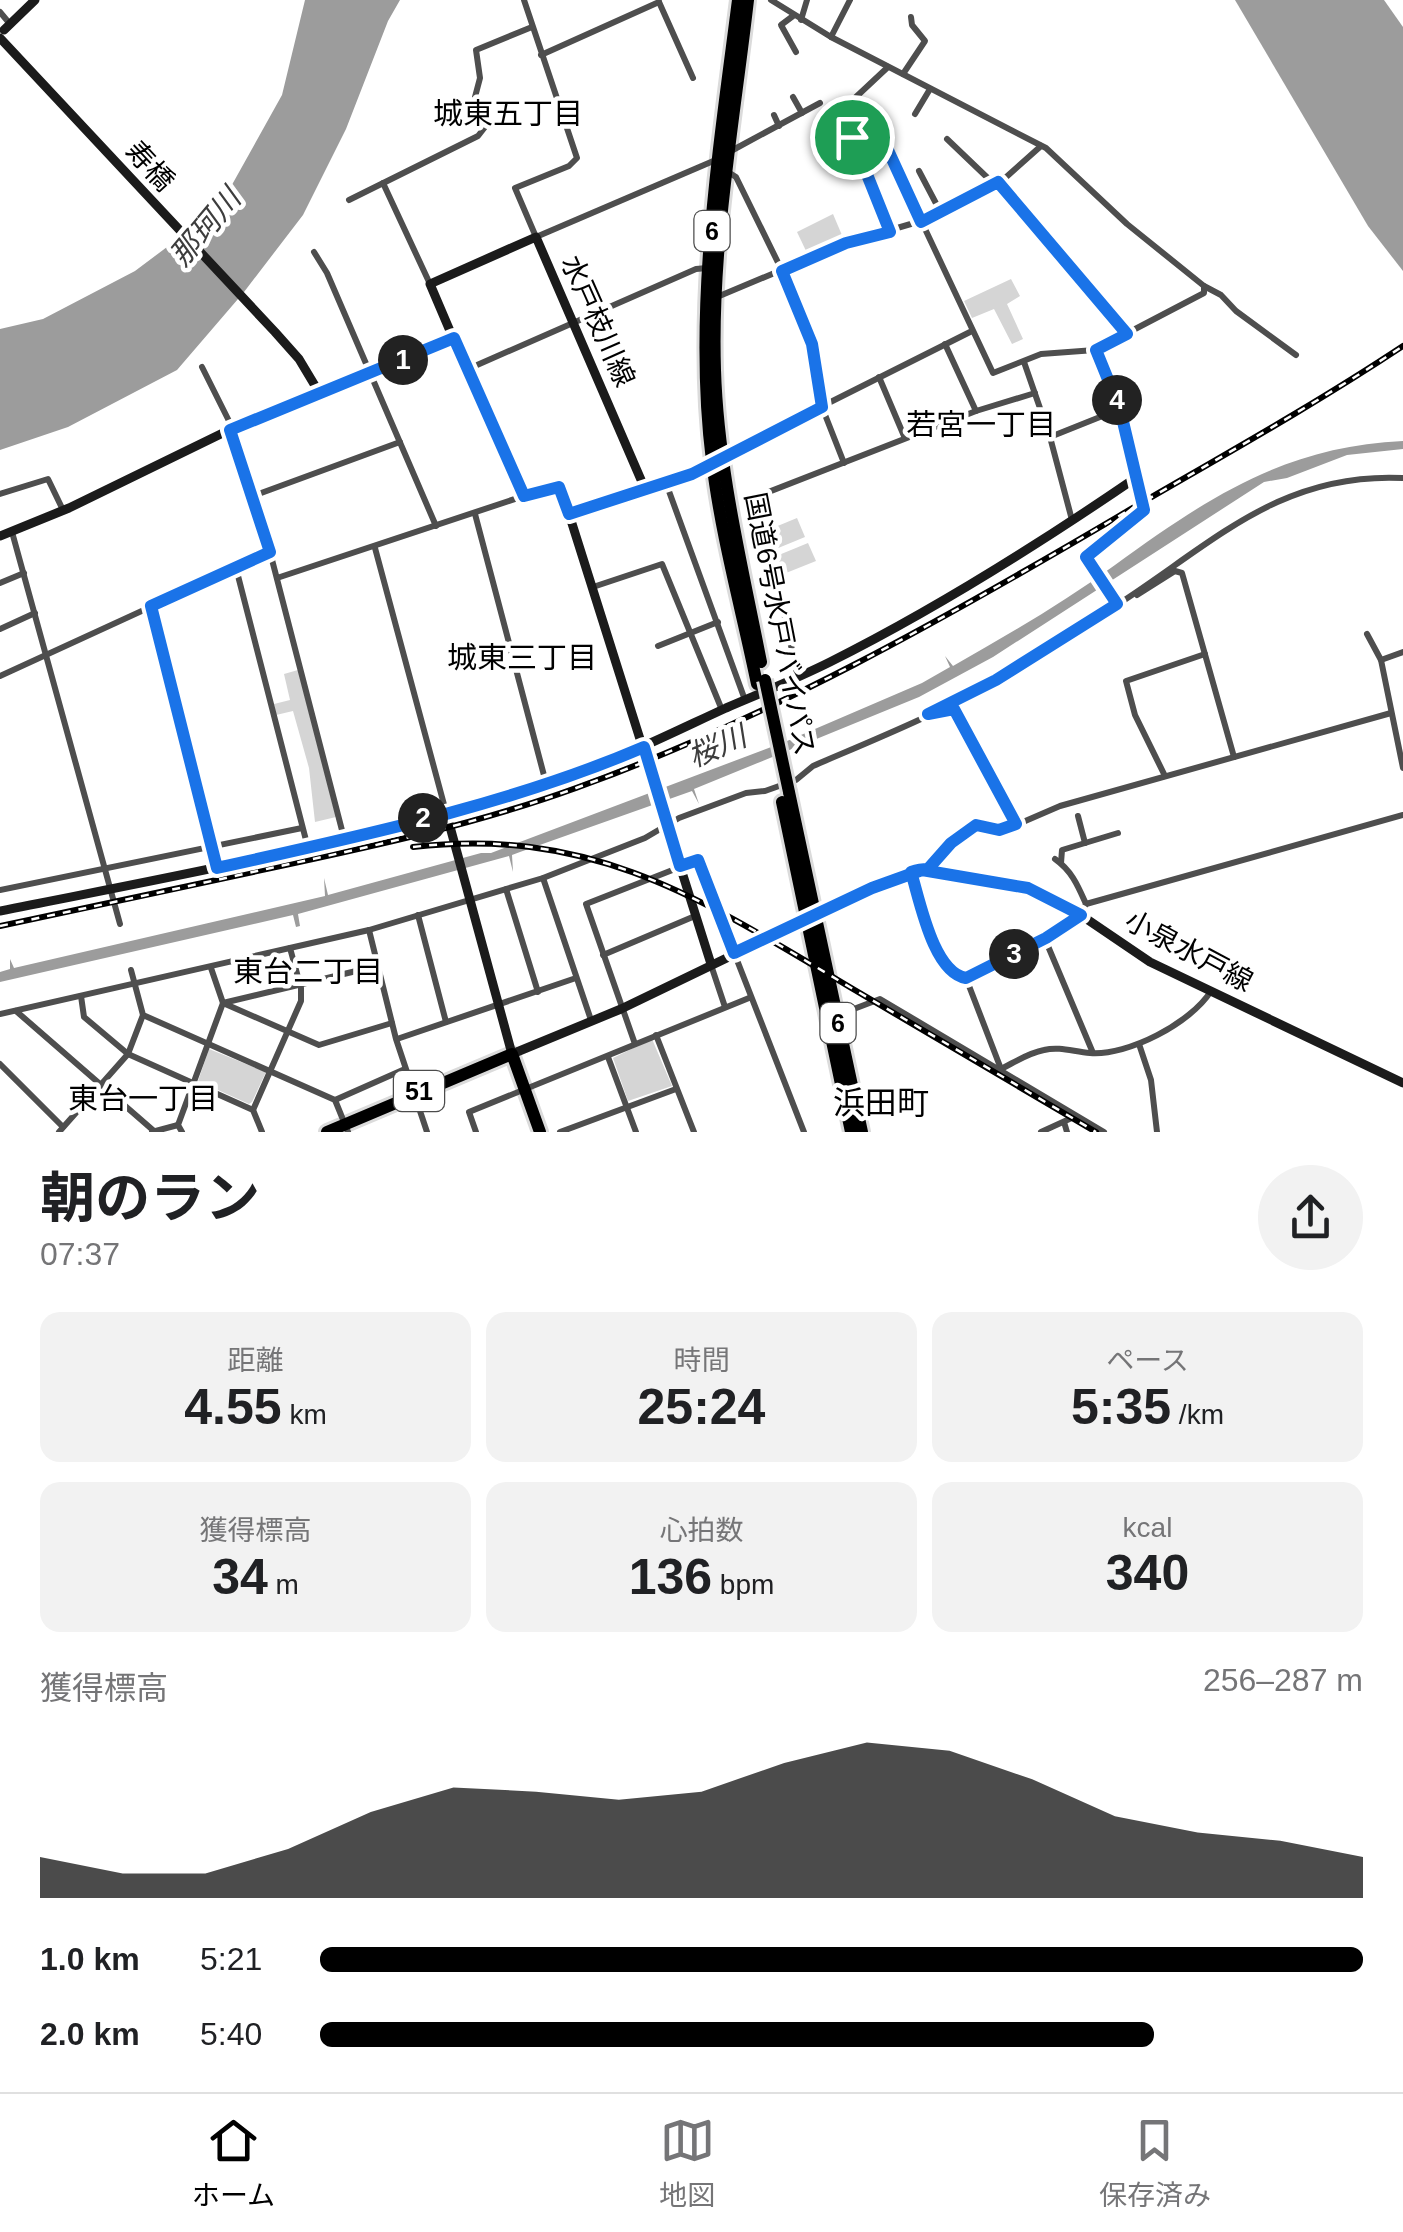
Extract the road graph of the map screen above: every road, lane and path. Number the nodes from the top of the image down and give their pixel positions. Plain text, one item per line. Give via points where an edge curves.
1 (524, 0) edge
2 (748, 0) edge
3 (771, 0) edge
4 (807, 0) edge
5 (850, 0) edge
6 (37, 1) edge
7 (659, 1) edge
8 (734, 4) edge
9 (0, 12) edge
10 (911, 17) dead end
11 (797, 18) junction
12 (532, 26) junction
13 (4, 31) edge
14 (831, 37) junction
15 (796, 52) dead end
16 (541, 55) junction
17 (888, 66) junction
18 (904, 74) junction
19 (694, 78) dead end
20 (930, 89) junction
21 (793, 97) dead end
22 (820, 103) dead end
23 (802, 113) junction
24 (774, 114) dead end
25 (915, 114) dead end
26 (779, 126) junction
27 (851, 134) junction
28 (947, 139) dead end
29 (1041, 146) junction
30 (727, 160) junction
31 (919, 171) dead end
32 (996, 182) junction
33 (384, 183) junction
34 (350, 200) dead end
35 (940, 211) junction
36 (921, 222) junction
37 (890, 232) junction
38 (536, 237) junction
39 (314, 252) dead end
40 (708, 268) junction
41 (782, 271) junction
42 (430, 284) junction
43 (1204, 286) junction
44 (715, 298) junction
45 (574, 322) junction
46 (972, 331) junction
47 (1127, 334) junction
48 (454, 338) junction
49 (945, 344) junction
50 (1096, 350) junction
51 (1296, 355) dead end
52 (1024, 362) junction
53 (202, 367) dead end
54 (468, 368) junction
55 (371, 374) junction
56 (879, 377) junction
57 (320, 394) junction
58 (1035, 394) junction
59 (822, 407) junction
60 (1120, 409) junction
61 (976, 411) junction
62 (230, 430) junction
63 (904, 436) dead end
64 (1050, 437) junction
65 (400, 442) junction
66 (717, 460) junction
67 (844, 463) junction
68 (1376, 478) junction
69 (1403, 478) edge
70 (1134, 479) junction
71 (666, 483) junction
72 (1403, 486) edge
73 (645, 489) junction
74 (0, 494) edge
75 (254, 496) junction
76 (524, 496) junction
77 (64, 510) junction
78 (474, 514) junction
79 (569, 514) junction
80 (1072, 522) junction
81 (436, 526) junction
82 (12, 532) junction
83 (0, 536) edge
84 (375, 548) junction
85 (270, 552) junction
86 (236, 568) junction
87 (24, 573) junction
88 (277, 578) junction
89 (0, 584) edge
90 (593, 587) junction
91 (1118, 602) junction
92 (151, 606) junction
93 (36, 613) junction
94 (718, 622) junction
95 (0, 629) edge
96 (692, 632) junction
97 (1366, 634) dead end
98 (658, 646) dead end
99 (1403, 652) edge
100 (47, 654) junction
101 (1204, 654) junction
102 (1381, 660) junction
103 (0, 676) edge
104 (798, 678) junction
105 (745, 700) junction
106 (722, 710) junction
107 (1391, 713) junction
108 (928, 714) junction
109 (644, 747) junction
110 (1234, 756) junction
111 (1403, 768) edge
112 (1165, 776) junction
113 (546, 783) junction
114 (446, 812) junction
115 (1403, 815) edge
116 (1078, 816) dead end
117 (666, 823) junction
118 (1016, 824) junction
119 (302, 828) junction
120 (1118, 833) dead end
121 (344, 838) junction
122 (1085, 842) junction
123 (212, 846) junction
124 (308, 848) junction
125 (680, 866) junction
126 (106, 868) junction
127 (217, 868) junction
128 (928, 869) junction
129 (911, 872) junction
130 (543, 878) junction
131 (112, 889) junction
132 (506, 889) junction
133 (0, 890) edge
134 (467, 895) junction
135 (1086, 904) junction
136 (0, 912) edge
137 (418, 915) junction
138 (810, 915) junction
139 (1081, 915) junction
140 (695, 916) junction
141 (120, 924) dead end
142 (370, 930) junction
143 (1045, 938) junction
144 (290, 948) junction
145 (734, 953) junction
146 (603, 956) junction
147 (710, 964) junction
148 (378, 966) junction
149 (210, 968) junction
150 (131, 970) dead end
151 (576, 978) junction
152 (966, 978) junction
153 (300, 984) junction
154 (134, 985) junction
155 (1211, 990) junction
156 (538, 992) junction
157 (80, 996) junction
158 (750, 998) junction
159 (223, 1003) junction
160 (497, 1006) junction
161 (724, 1008) junction
162 (621, 1009) junction
163 (15, 1010) junction
164 (0, 1014) edge
165 (143, 1015) junction
166 (837, 1015) junction
167 (591, 1020) junction
168 (446, 1022) junction
169 (392, 1023) junction
170 (288, 1031) junction
171 (656, 1035) junction
172 (396, 1039) junction
173 (206, 1042) junction
174 (636, 1044) junction
175 (1139, 1044) junction
176 (128, 1054) junction
177 (512, 1054) junction
178 (1093, 1054) junction
179 (608, 1057) junction
180 (0, 1064) edge
181 (405, 1069) junction
182 (1001, 1069) junction
183 (270, 1070) junction
184 (1403, 1082) edge
185 (192, 1084) junction
186 (101, 1086) junction
187 (676, 1088) junction
188 (526, 1091) junction
189 (413, 1093) junction
190 (334, 1100) junction
191 (627, 1107) junction
192 (253, 1110) junction
193 (1077, 1116) junction
194 (1064, 1122) junction
195 (180, 1128) edge
196 (347, 1128) edge
197 (61, 1130) edge
198 (153, 1132) edge
199 (262, 1132) edge
200 (327, 1132) edge
201 (427, 1132) edge
202 (476, 1132) edge
203 (540, 1132) edge
204 (560, 1132) edge
205 (636, 1132) edge
206 (694, 1132) edge
207 (804, 1132) edge
208 (852, 1132) edge
209 (862, 1132) edge
210 (1041, 1132) edge
211 (1067, 1132) edge
212 (1104, 1132) edge
213 (1158, 1132) edge

1 - 12 street
2 - 30 highway, 国道6号水戸バイパス / 6
3 - 11 street
4 - 11 street
5 - 14 street
6 - 13 main road
7 - 16 street
7 - 19 street
8 - 30 highway, 国道6号水戸バイパス / 6
9 - 13 street
10 - 18 street via 925,41
11 - 14 street
11 - 15 street via 780,25
12 - 16 street
12 - 33 street via 476,50 475,97 485,123 478,136
13 - 57 main road, 寿橋 via 12,51 255,311
14 - 17 street
16 - 38 street via 577,158 515,188
17 - 18 street
17 - 27 street via 841,111
18 - 20 street
20 - 25 street
20 - 29 street
21 - 23 street
22 - 23 street
23 - 26 street
24 - 26 street
26 - 30 street
27 - 36 street via 876,124
27 - 37 street
28 - 32 street
29 - 32 street
29 - 43 street
30 - 38 street
30 - 40 highway, 国道6号水戸バイパス / 6
30 - 41 street
30 - 44 highway, 国道6号水戸バイパス / 6
31 - 35 street
32 - 35 street
32 - 47 main road
33 - 34 street
33 - 42 street
35 - 36 street
36 - 37 street
36 - 46 street
37 - 41 street
38 - 42 main road, 水戸枝川線
38 - 45 main road, 水戸枝川線
39 - 55 street
40 - 45 street
40 - 66 highway, 国道6号水戸バイパス / 6 via 706,370
41 - 44 street
41 - 59 street via 812,344
42 - 48 main road
43 - 47 street via 1204,293
43 - 51 street
44 - 66 highway, 国道6号水戸バイパス / 6
45 - 54 street
45 - 73 main road, 水戸枝川線
46 - 49 street
46 - 52 street via 993,374
47 - 50 street
48 - 54 street
48 - 55 main road
49 - 56 street
49 - 61 street
50 - 52 street via 1041,354
50 - 60 street
52 - 58 street
53 - 62 street
54 - 76 street
55 - 57 main road
55 - 65 street
56 - 59 street
56 - 63 street
57 - 62 main road
58 - 61 street
58 - 64 street
59 - 66 street
59 - 67 street
60 - 64 street
60 - 70 street
61 - 67 street
62 - 75 street
62 - 77 main road
64 - 80 street
65 - 75 street
65 - 81 street
66 - 71 street
66 - 138 highway, 国道6号水戸バイパス / 6
67 - 104 street via 748,500 778,584
68 - 69 street
68 - 72 street
68 - 91 street via 1326,484 1272,503
70 - 80 main road
70 - 91 street via 1144,510 1088,553
71 - 73 street
71 - 94 street
73 - 79 main road
74 - 77 street via 48,479
75 - 85 street
76 - 78 street
76 - 79 street via 559,487
77 - 82 main road
78 - 81 street
78 - 113 street
79 - 90 main road
80 - 104 main road
81 - 84 street
82 - 83 main road
82 - 87 street
84 - 88 street
84 - 114 street
85 - 86 street
85 - 88 street
86 - 92 street
86 - 119 street
87 - 89 street
87 - 93 street
88 - 121 street
90 - 96 street via 662,564
90 - 109 main road
91 - 101 street via 1179,570
91 - 108 street via 996,680
92 - 100 street
92 - 123 street
93 - 95 street
93 - 100 street
94 - 96 street
94 - 105 street
96 - 98 street
96 - 106 street
97 - 102 street
99 - 102 street
100 - 103 street
100 - 126 street
101 - 110 street
101 - 112 street via 1126,682
102 - 107 street
104 - 105 main road
105 - 106 main road
106 - 109 main road
107 - 110 street
107 - 111 street
108 - 117 street via 796,780
108 - 118 street via 958,712
109 - 113 main road
109 - 117 main road
110 - 112 street
112 - 118 street
113 - 114 main road
114 - 121 main road
114 - 134 main road
115 - 135 street
116 - 122 street
117 - 125 main road
117 - 130 street via 646,838
118 - 128 street via 999,830 976,825
119 - 123 street
119 - 124 street
120 - 122 street
121 - 124 main road
122 - 135 street via 1062,850 1058,861
123 - 126 street
123 - 127 street
124 - 127 main road
125 - 140 main road
125 - 145 street via 698,860
125 - 146 street via 586,904
126 - 131 street
126 - 133 street
127 - 131 main road
128 - 129 main road, 小泉水戸線
128 - 139 main road, 小泉水戸線 via 1028,888
129 - 138 main road, 小泉水戸線
129 - 152 street via 940,961
130 - 132 street
130 - 151 street
131 - 136 main road
131 - 141 street
132 - 134 street
132 - 156 street
134 - 137 street
134 - 160 main road
135 - 139 street
137 - 142 street
137 - 168 street
138 - 145 main road, 小泉水戸線
138 - 166 highway, 国道6号水戸バイパス / 6
138 - 208 highway, 国道6号水戸バイパス / 6
139 - 143 street
139 - 155 main road, 小泉水戸線 via 1150,962
140 - 146 street
140 - 147 main road
142 - 144 street
142 - 148 street
143 - 152 street
143 - 178 street
144 - 149 street
144 - 153 street
145 - 147 main road, 小泉水戸線
145 - 158 street
146 - 162 street
147 - 161 street
147 - 162 main road, 小泉水戸線
148 - 153 street
148 - 169 street
149 - 154 street
149 - 159 street
150 - 154 street
151 - 156 street
151 - 167 street
152 - 182 street
153 - 159 street
153 - 170 street
154 - 157 street
154 - 165 street
155 - 175 street via 1172,1027
155 - 184 main road, 小泉水戸線
156 - 160 street
157 - 163 street
157 - 176 street via 84,1017
158 - 161 street
158 - 207 street
159 - 170 street
159 - 173 street
160 - 168 street
160 - 177 main road
161 - 171 street
162 - 167 main road, 小泉水戸線
162 - 174 street
163 - 164 street
163 - 186 street
165 - 173 street
165 - 176 street
166 - 182 street via 880,999
166 - 209 highway, 国道6号水戸バイパス / 6
167 - 177 main road, 小泉水戸線
168 - 172 street
169 - 170 street via 319,1045
169 - 172 street
170 - 183 street
171 - 174 street
171 - 187 street
172 - 181 street
173 - 183 street
173 - 185 street
174 - 179 street
175 - 178 street
175 - 213 street
176 - 185 street
176 - 186 street
177 - 188 highway
177 - 189 highway, 51
178 - 182 street via 1040,1050
179 - 188 street
179 - 191 street
180 - 197 street
181 - 189 street
181 - 190 street
182 - 193 street
183 - 190 street
183 - 192 street
185 - 192 street
185 - 195 street
186 - 197 street
186 - 198 street
187 - 191 street
187 - 206 street
188 - 202 street via 469,1112
188 - 203 highway
189 - 196 highway, 51
189 - 201 street
190 - 196 street
191 - 204 street
191 - 205 street
192 - 199 street
193 - 194 street
193 - 212 street
194 - 210 street
194 - 211 street
195 - 198 street
196 - 200 highway, 51

